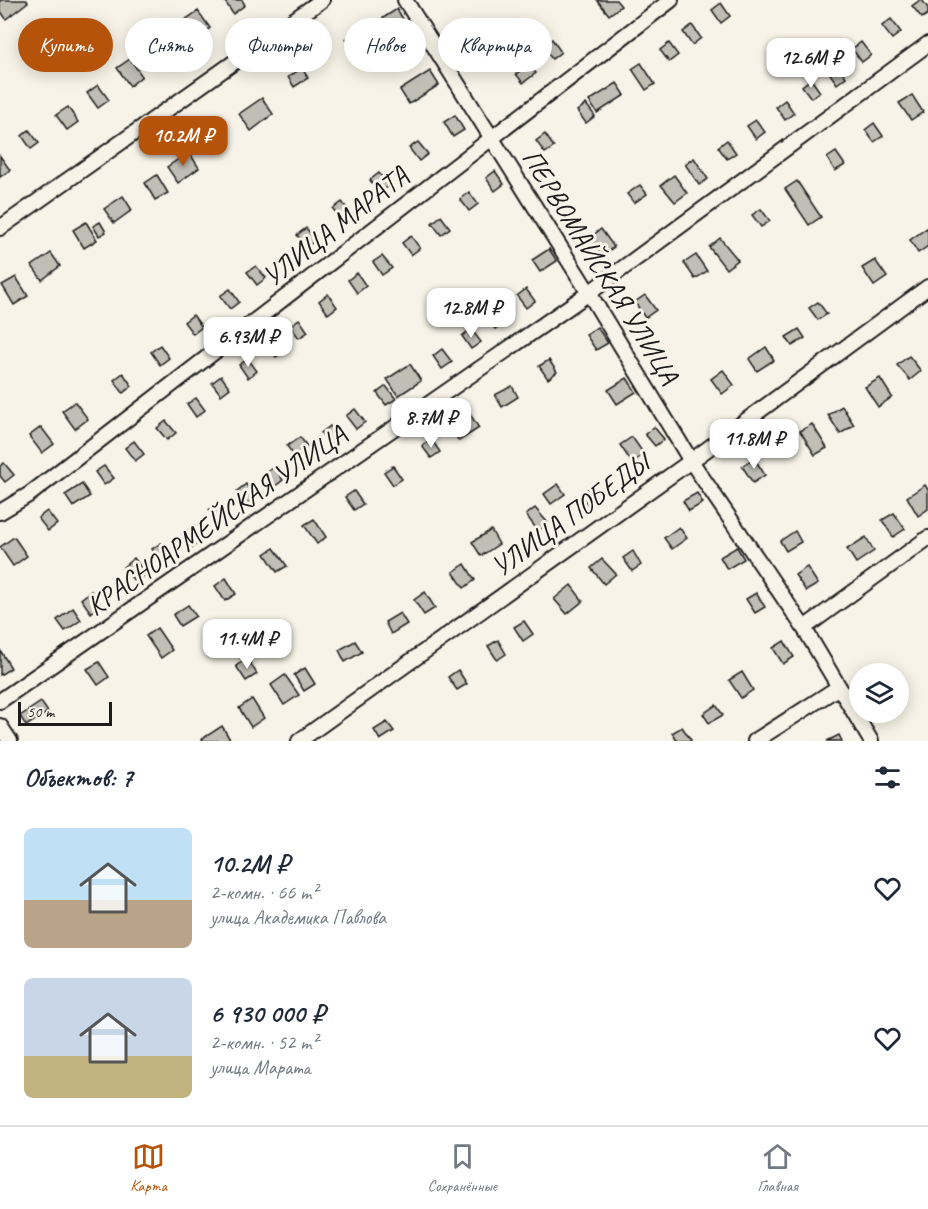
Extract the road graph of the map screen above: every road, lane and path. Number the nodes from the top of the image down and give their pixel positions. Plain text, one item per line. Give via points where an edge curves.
1 (322, 0) edge
2 (405, 0) edge
3 (672, 0) edge
4 (928, 44) edge
5 (491, 138) junction
6 (0, 228) edge
7 (928, 287) edge
8 (589, 293) junction
9 (690, 461) junction
10 (0, 512) edge
11 (928, 538) edge
12 (804, 628) junction
13 (839, 687) junction
14 (0, 701) edge
15 (0, 726) edge
16 (10, 741) edge
17 (299, 741) edge
18 (755, 741) edge
19 (871, 741) edge

1 - 6 street
2 - 5 street, ПЕРВОМАЙСКАЯ УЛИЦА
3 - 5 street, УЛИЦА МАРАТА
4 - 8 street, КРАСНОАРМЕЙСКАЯ УЛИЦА
5 - 8 street, ПЕРВОМАЙСКАЯ УЛИЦА
5 - 10 street, УЛИЦА МАРАТА via 30,494
7 - 9 street, УЛИЦА ПОБЕДЫ
8 - 9 street, ПЕРВОМАЙСКАЯ УЛИЦА
8 - 14 street, КРАСНОАРМЕЙСКАЯ УЛИЦА
9 - 12 street, ПЕРВОМАЙСКАЯ УЛИЦА
9 - 17 street, УЛИЦА ПОБЕДЫ
11 - 12 street
12 - 13 street, ПЕРВОМАЙСКАЯ УЛИЦА
13 - 18 street
13 - 19 street, ПЕРВОМАЙСКАЯ УЛИЦА
15 - 16 street

